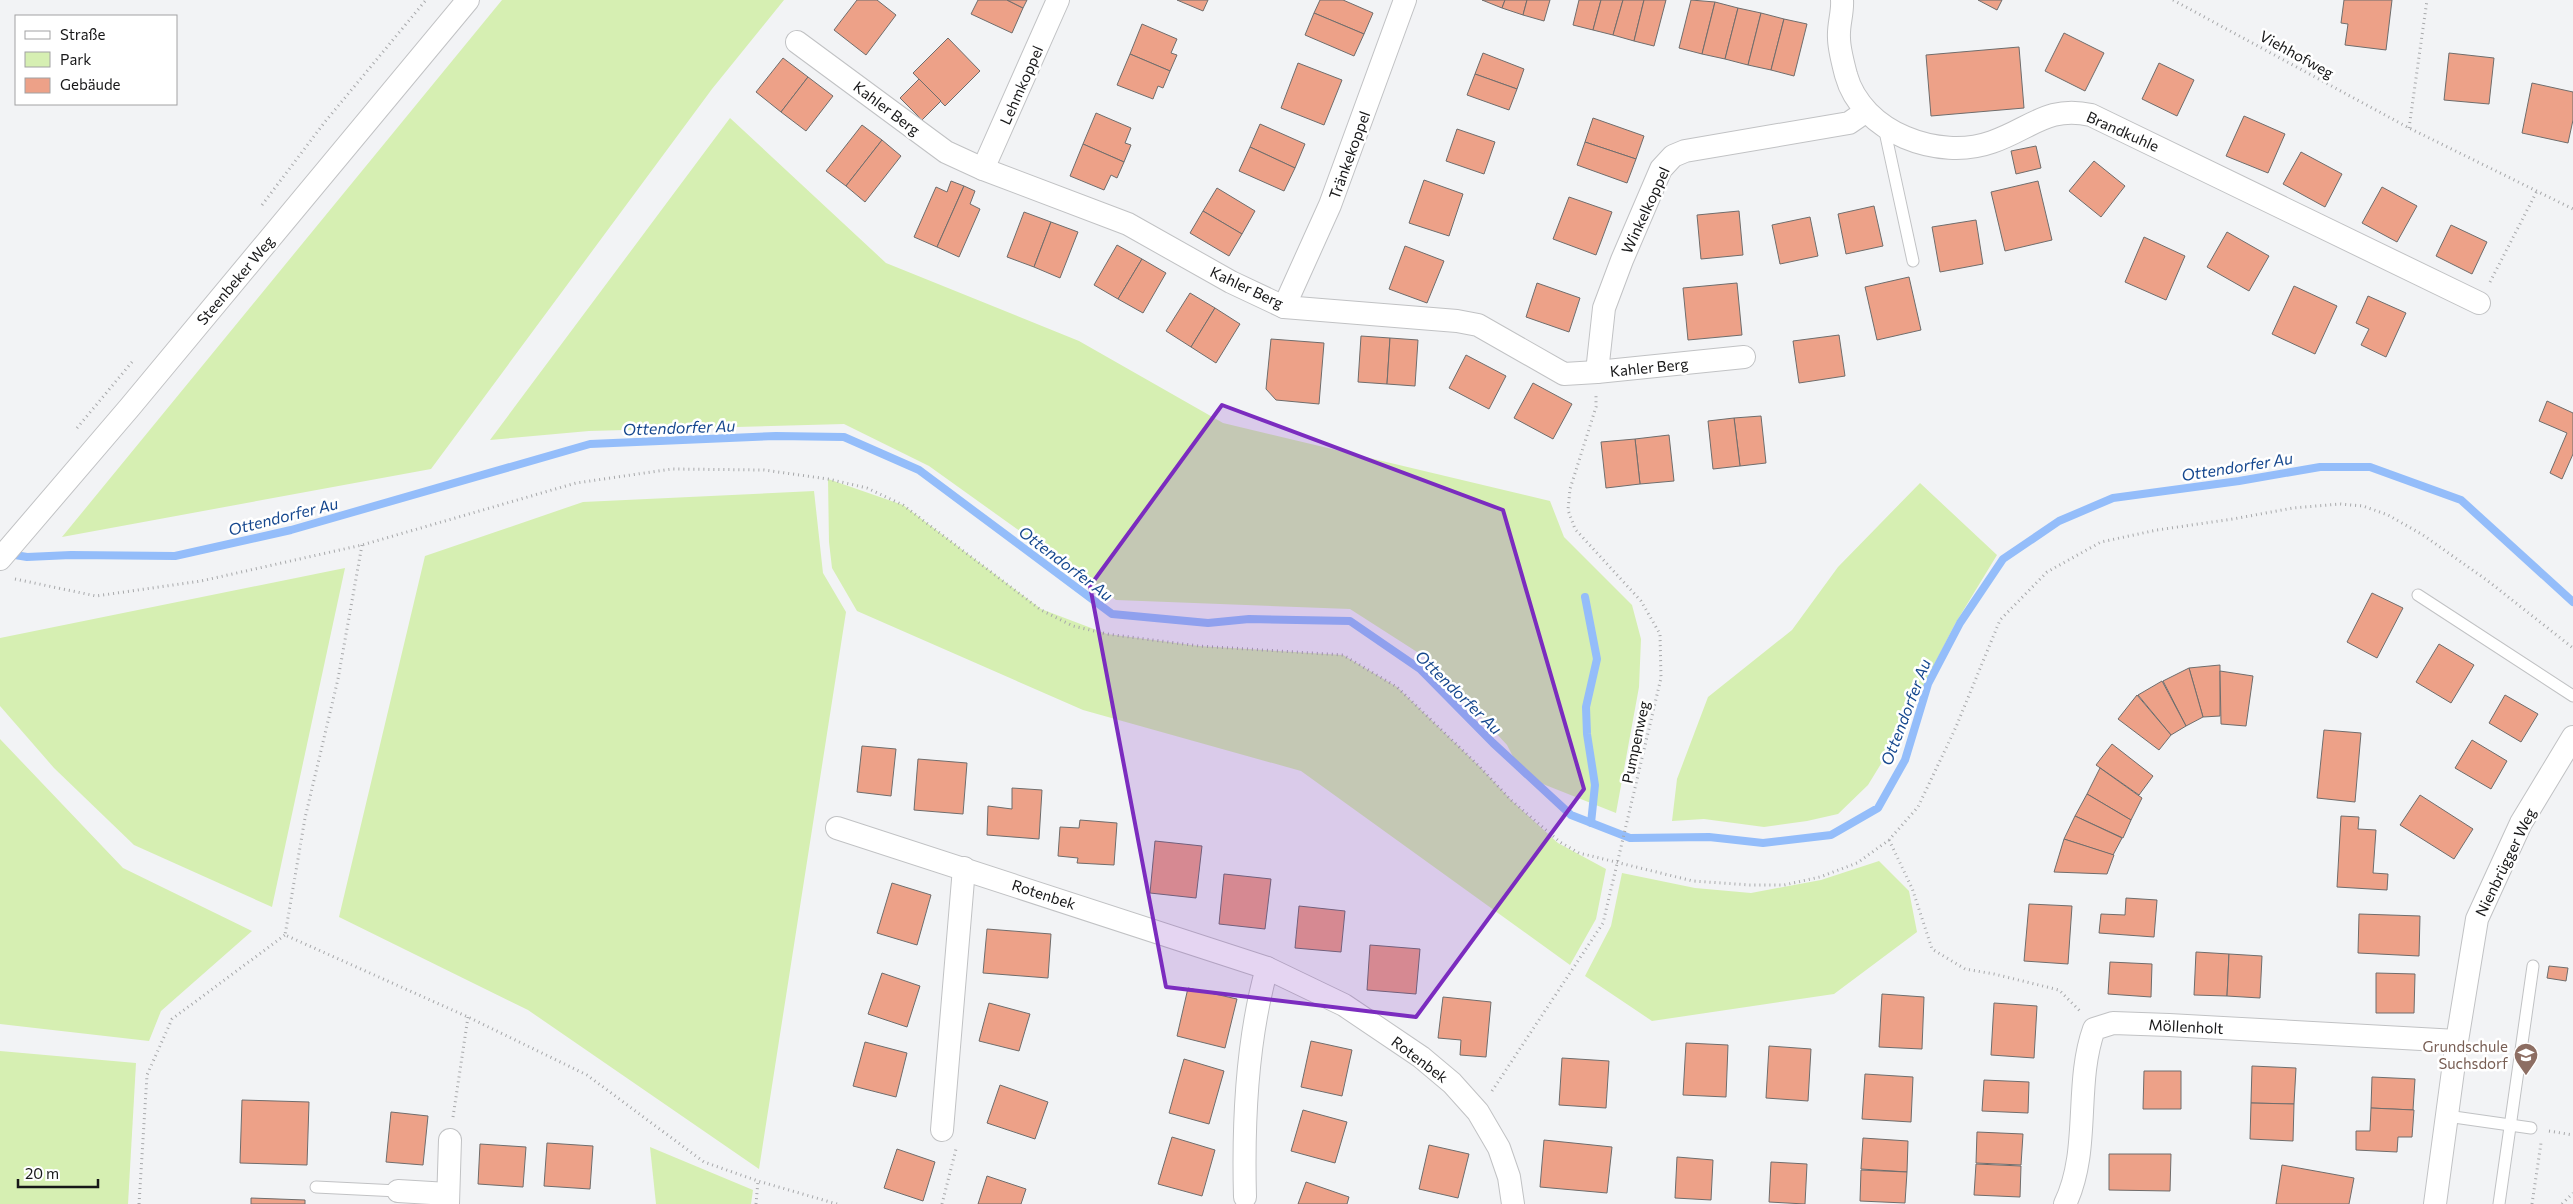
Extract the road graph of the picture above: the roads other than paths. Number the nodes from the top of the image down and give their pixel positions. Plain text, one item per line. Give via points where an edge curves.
1 (468, 0) edge
2 (1058, 0) edge
3 (1405, 0) edge
4 (1842, 0) edge
5 (798, 42) dead end
6 (1865, 112) junction
7 (1884, 126) junction
8 (983, 169) junction
9 (1913, 261) dead end
10 (2479, 303) road end
11 (1284, 306) junction
12 (1744, 357) dead end
13 (1598, 372) junction
14 (5, 568) edge
15 (2418, 595) dead end
16 (2573, 696) edge
17 (2573, 737) edge
18 (837, 828) dead end
19 (964, 868) junction
20 (2533, 966) dead end
21 (1267, 968) junction
22 (2457, 1041) junction
23 (2447, 1116) junction
24 (2510, 1125) junction
25 (2537, 1129) road end
26 (942, 1130) road end
27 (450, 1140) road end
28 (316, 1187) dead end
29 (398, 1191) joint
30 (1245, 1197) dead end
31 (448, 1199) edge
32 (1513, 1204) edge
33 (2065, 1204) edge
34 (2435, 1204) edge
35 (2499, 1204) edge

1 - 14 street, Steenbeker Weg via 130,407 22,531
2 - 8 street, Lehmkoppel
3 - 11 street, Tränkekoppel via 1330,206
4 - 6 street, Brandkuhle via 1839,39 1847,77
5 - 8 street, Kahler Berg via 946,152
6 - 7 street, Brandkuhle
6 - 13 street, Winkelkoppel via 1848,123 1685,151 1673,156 1661,169 1604,308
7 - 9 lane
7 - 10 street, Brandkuhle via 1916,142 1972,148 2059,112 2077,111 2091,115
8 - 11 street, Kahler Berg via 1128,224 1231,282
11 - 13 street, Kahler Berg via 1478,325 1564,374
12 - 13 street, Kahler Berg
15 - 16 lane
17 - 22 street, Nienbrügger Weg via 2521,823 2477,919
18 - 19 street, Rotenbek
19 - 21 street, Rotenbek
19 - 26 street
20 - 24 lane
21 - 30 street via 1256,1008 1244,1148
21 - 32 street, Rotenbek via 1344,1004 1421,1057 1452,1083 1478,1112 1499,1148 1509,1177
22 - 23 street, Nienbrügger Weg
22 - 33 street, Möllenholt via 2113,1023 2094,1029 2087,1048 2077,1166
23 - 24 lane
23 - 34 street, Nienbrügger Weg
24 - 25 lane
24 - 35 lane
27 - 31 street
28 - 29 lane
29 - 31 street

